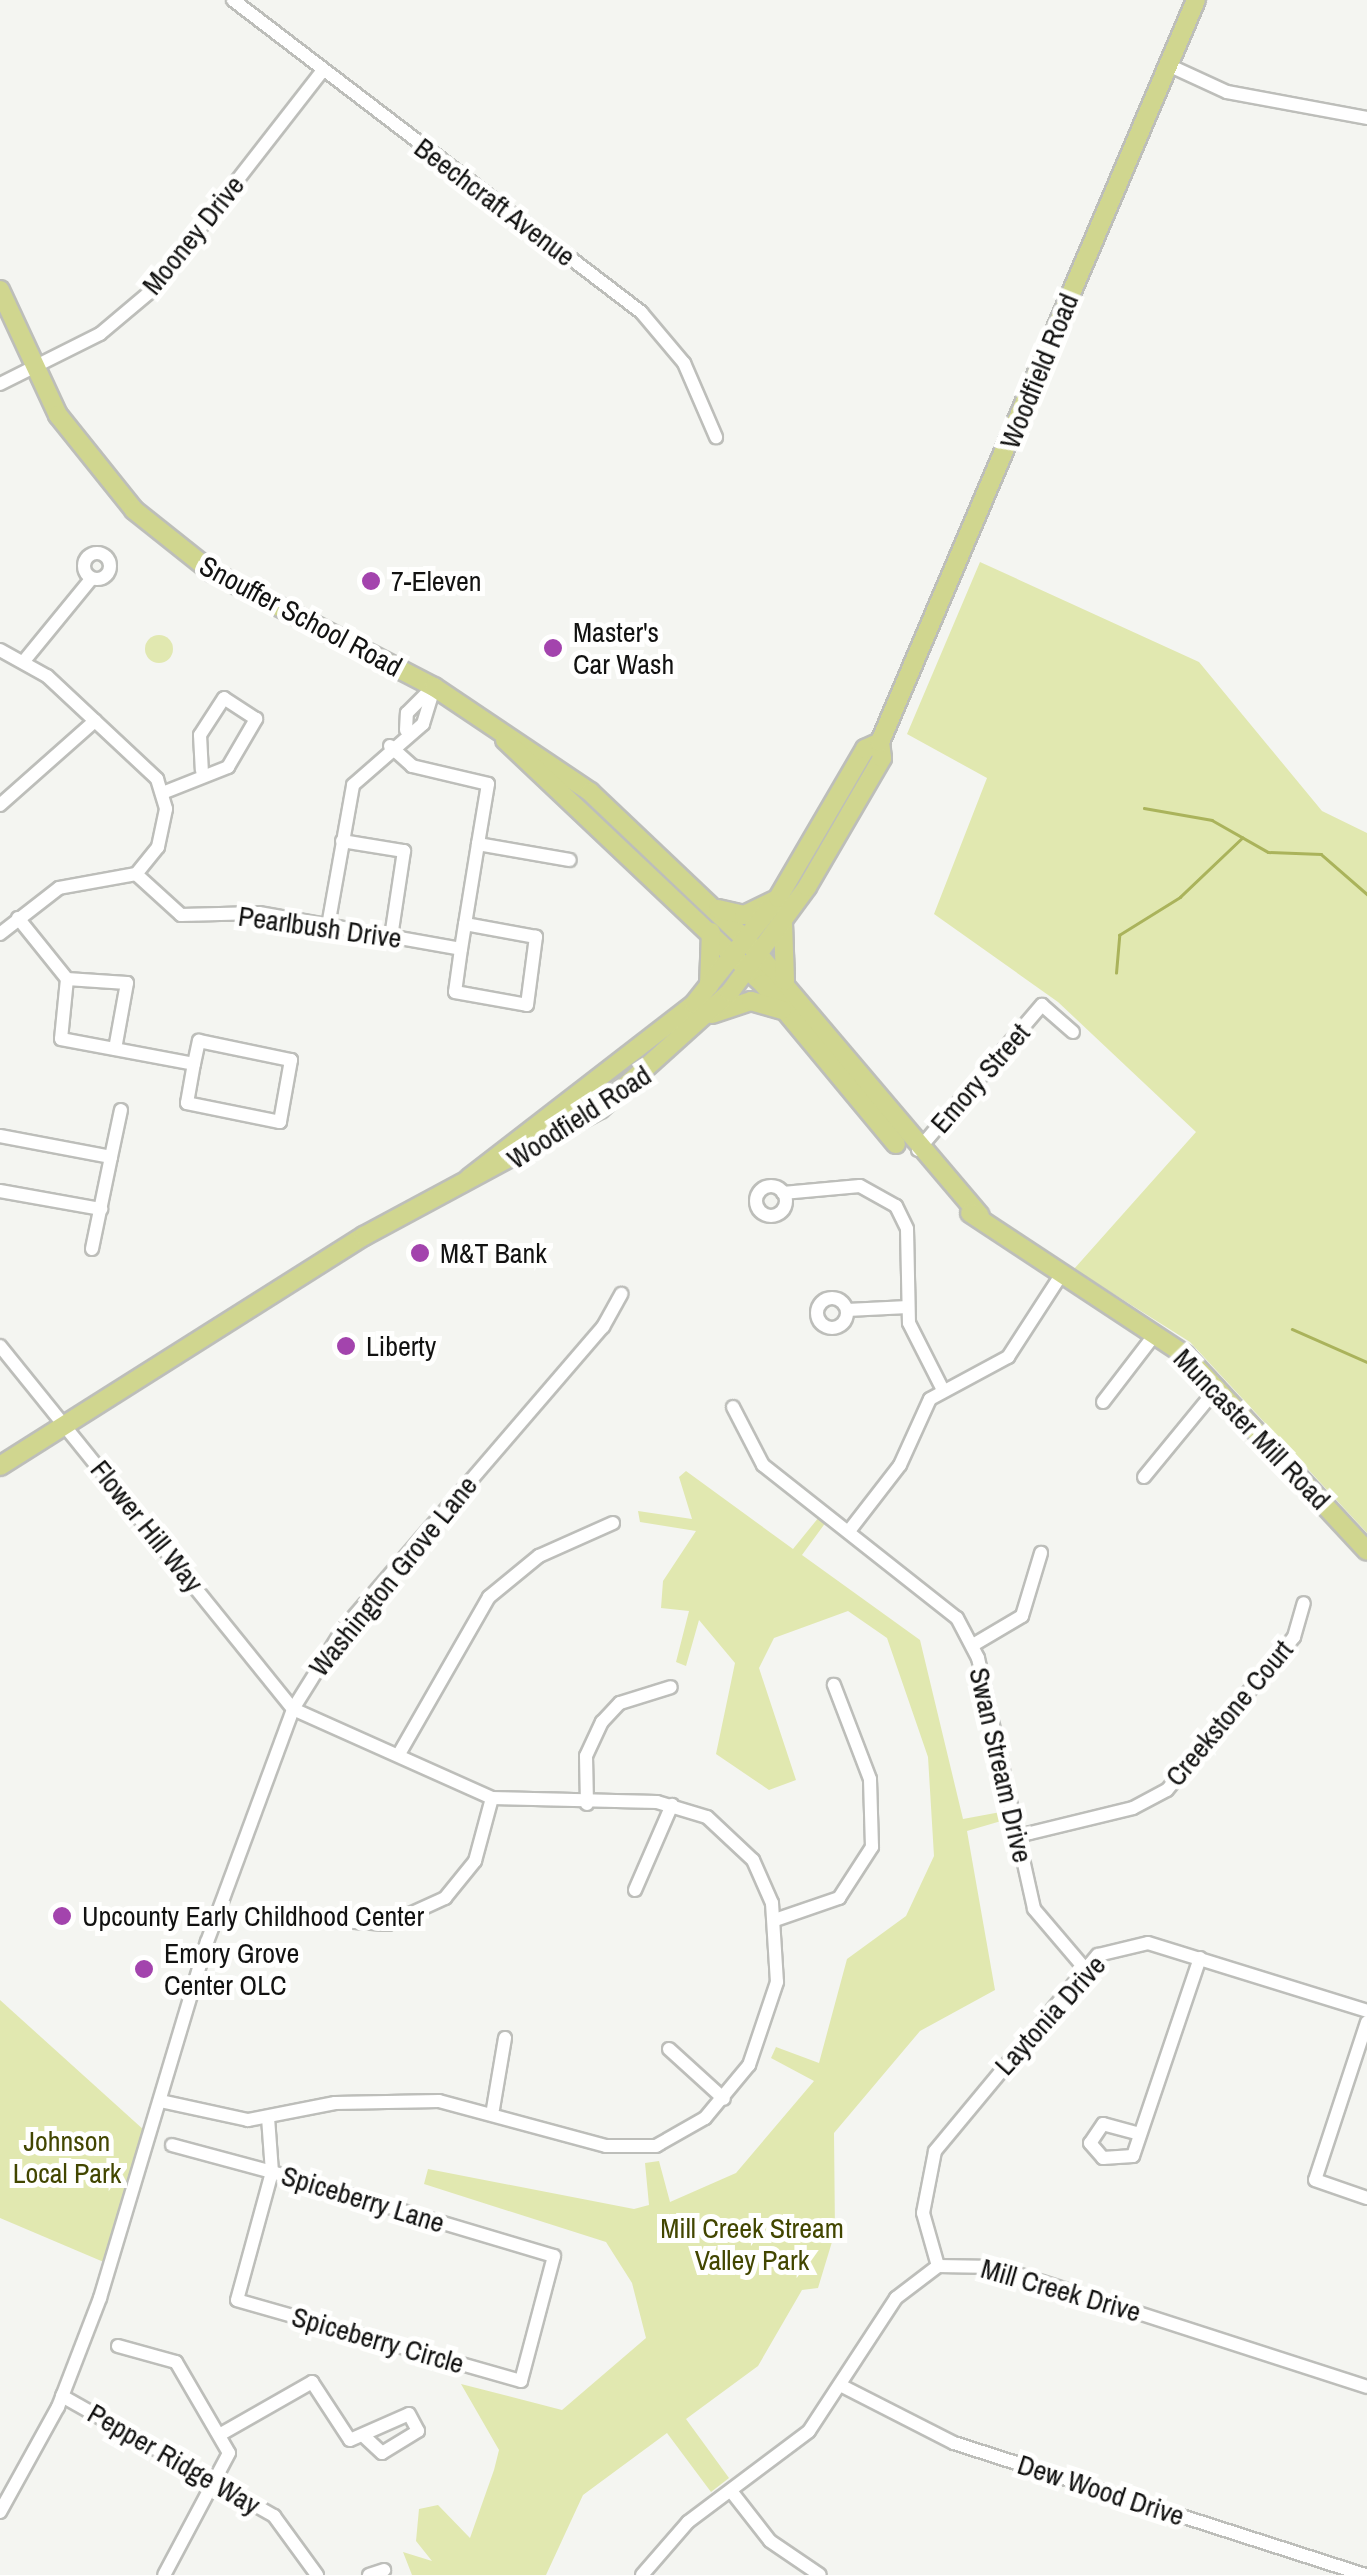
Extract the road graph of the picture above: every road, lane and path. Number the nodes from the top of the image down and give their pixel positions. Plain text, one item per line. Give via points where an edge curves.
1 (233, 0) edge
2 (1196, 0) edge
3 (1166, 64) junction
4 (324, 70) junction
5 (1367, 118) edge
6 (0, 290) edge
7 (33, 366) junction
8 (0, 384) edge
9 (716, 437) dead end
10 (91, 578) dead end
11 (0, 650) edge
12 (24, 660) junction
13 (434, 687) junction
14 (94, 721) junction
15 (490, 726) junction
16 (880, 742) junction
17 (390, 746) junction
18 (202, 770) junction
19 (165, 792) junction
20 (0, 805) edge
21 (342, 840) junction
22 (478, 844) junction
23 (570, 860) dead end
24 (136, 874) junction
25 (778, 898) junction
26 (712, 907) junction
27 (18, 918) junction
28 (783, 922) junction
29 (465, 924) junction
30 (328, 926) junction
31 (711, 932) junction
32 (0, 934) edge
33 (390, 937) junction
34 (462, 949) junction
35 (747, 955) junction
36 (66, 979) junction
37 (786, 984) junction
38 (709, 987) junction
39 (788, 1013) junction
40 (711, 1015) junction
41 (1073, 1032) dead end
42 (115, 1049) junction
43 (194, 1064) junction
44 (120, 1110) dead end
45 (0, 1136) edge
46 (918, 1150) junction
47 (111, 1157) junction
48 (464, 1182) junction
49 (0, 1191) edge
50 (783, 1192) dead end
51 (100, 1209) junction
52 (980, 1216) junction
53 (92, 1249) dead end
54 (1061, 1276) junction
55 (621, 1294) dead end
56 (908, 1308) junction
57 (847, 1310) dead end
58 (1156, 1332) junction
59 (0, 1346) edge
60 (1218, 1387) junction
61 (942, 1388) junction
62 (1103, 1402) dead end
63 (733, 1407) dead end
64 (64, 1426) junction
65 (0, 1466) edge
66 (1144, 1477) dead end
67 (613, 1523) dead end
68 (849, 1532) junction
69 (1367, 1551) edge
70 (1041, 1553) dead end
71 (1304, 1603) dead end
72 (973, 1645) junction
73 (834, 1685) dead end
74 (671, 1687) dead end
75 (292, 1708) junction
76 (398, 1754) junction
77 (492, 1798) junction
78 (587, 1804) junction
79 (672, 1805) junction
80 (1018, 1836) junction
81 (636, 1890) dead end
82 (321, 1920) dead end
83 (775, 1920) junction
84 (1200, 1958) junction
85 (1085, 1970) junction
86 (1367, 2011) edge
87 (1367, 2022) edge
88 (505, 2038) dead end
89 (669, 2049) dead end
90 (724, 2099) junction
91 (161, 2101) junction
92 (493, 2109) junction
93 (268, 2117) junction
94 (1140, 2134) dead end
95 (172, 2145) dead end
96 (272, 2172) junction
97 (1367, 2198) edge
98 (554, 2256) joint
99 (938, 2266) junction
100 (118, 2346) dead end
101 (844, 2386) junction
102 (1367, 2387) edge
103 (62, 2396) junction
104 (221, 2434) junction
105 (366, 2438) dead end
106 (220, 2482) junction
107 (731, 2491) junction
108 (0, 2512) edge
109 (384, 2570) dead end
110 (164, 2575) edge
111 (317, 2575) edge
112 (369, 2575) edge
113 (642, 2575) edge
114 (820, 2575) edge
115 (1366, 2575) edge

1 - 4 street, Beechcraft Avenue
2 - 3 main road, Woodfield Road
3 - 5 street via 1227,92
3 - 16 main road, Woodfield Road
4 - 7 street, Mooney Drive via 152,291 100,334
4 - 9 street, Beechcraft Avenue via 640,312 684,363
6 - 7 main road, Snouffer School Road
7 - 8 street, Mooney Drive
7 - 13 main road, Snouffer School Road via 86,454 169,540 235,585
10 - 12 street
11 - 12 street
12 - 14 street
13 - 15 main road, Snouffer School Road
13 - 17 street via 407,713 406,730
14 - 19 street
14 - 20 street
15 - 26 main road, Snouffer School Road via 560,767
15 - 31 main road, Snouffer School Road
16 - 25 main road, Woodfield Road via 864,749
16 - 28 main road, Woodfield Road via 868,785
17 - 21 street via 353,785
17 - 22 street via 412,766 486,780
18 - 18 street via 228,767 256,719 224,698 200,735
18 - 19 street
19 - 24 street via 162,836
21 - 30 street
21 - 33 street via 404,851
22 - 23 street
22 - 29 street
24 - 27 street via 59,888
24 - 30 street, Pearlbush Drive via 180,915 259,913
25 - 26 main road via 744,915
25 - 35 main road, Woodfield Road
26 - 35 main road, Snouffer School Road
27 - 32 street
27 - 36 street
28 - 35 main road, Woodfield Road
28 - 37 main road
29 - 34 street
29 - 34 street via 536,937 527,1004 454,992
30 - 33 street, Pearlbush Drive
31 - 35 main road, Snouffer School Road
31 - 38 main road
33 - 34 street, Pearlbush Drive
35 - 37 main road, Muncaster Mill Road
35 - 38 main road, Woodfield Road
35 - 39 main road, Muncaster Mill Road
35 - 40 main road, Woodfield Road
36 - 42 street via 61,1039
36 - 42 street via 127,983
37 - 46 main road, Muncaster Mill Road
38 - 48 main road, Woodfield Road via 630,1061
39 - 40 main road via 751,1000
39 - 52 main road, Muncaster Mill Road via 888,1136
40 - 48 main road, Woodfield Road via 600,1109
41 - 46 street, Emory Street via 1042,1005
42 - 43 street
43 - 43 street via 198,1041 291,1060 280,1122 188,1103
44 - 47 street
45 - 47 street
46 - 52 main road, Muncaster Mill Road
47 - 51 street
48 - 64 main road, Woodfield Road
49 - 51 street
50 - 56 street via 860,1186 896,1206 907,1228
51 - 53 street
52 - 54 main road, Muncaster Mill Road
54 - 58 main road, Muncaster Mill Road
54 - 61 street via 1008,1357
55 - 75 street, Washington Grove Lane via 604,1327 343,1629
56 - 57 street
56 - 61 street via 915,1345
58 - 60 main road, Muncaster Mill Road
58 - 62 street
59 - 64 street, Flower Hill Way
60 - 66 street
60 - 69 main road, Muncaster Mill Road
61 - 68 street
63 - 68 street, Swan Stream Drive via 764,1465
64 - 65 main road, Woodfield Road
64 - 75 street, Flower Hill Way
67 - 76 street via 539,1556 489,1597
68 - 72 street, Swan Stream Drive via 946,1607
70 - 72 street via 1022,1616
71 - 80 street, Creekstone Court via 1294,1637 1167,1790 1132,1808
72 - 80 street, Swan Stream Drive
73 - 83 street via 870,1779 872,1848 839,1898
74 - 78 street via 620,1703 602,1722 586,1756
75 - 76 street
75 - 91 street, Washington Grove Lane
76 - 77 street
77 - 78 street
77 - 82 street via 475,1861 445,1898 388,1924
78 - 79 street
79 - 81 street
79 - 83 street via 741,1844
80 - 85 street, Swan Stream Drive via 1039,1922
83 - 90 street via 768,2025
84 - 85 street, Laytonia Drive via 1129,1943
84 - 86 street, Laytonia Drive
84 - 94 street
85 - 99 street, Laytonia Drive via 935,2151 922,2213
87 - 97 street via 1316,2180
88 - 92 street
89 - 90 street
90 - 92 street via 679,2135 636,2150
91 - 93 street via 224,2119
91 - 103 street, Washington Grove Lane
92 - 93 street via 385,2099
93 - 96 street
95 - 96 street, Spiceberry Lane
96 - 98 street, Spiceberry Lane
96 - 98 street, Spiceberry Circle via 237,2300 521,2381
99 - 101 street via 896,2298
99 - 102 street, Mill Creek Drive via 996,2267
100 - 104 street via 176,2362
101 - 107 street via 809,2431
101 - 115 street, Dew Wood Drive via 954,2443
103 - 106 street, Pepper Ridge Way
103 - 108 street, Washington Grove Lane
104 - 105 street via 312,2382 343,2436
104 - 106 street via 229,2466
106 - 110 street
106 - 111 street, Pepper Ridge Way via 274,2516
107 - 113 street
107 - 114 street via 770,2541
109 - 112 street

